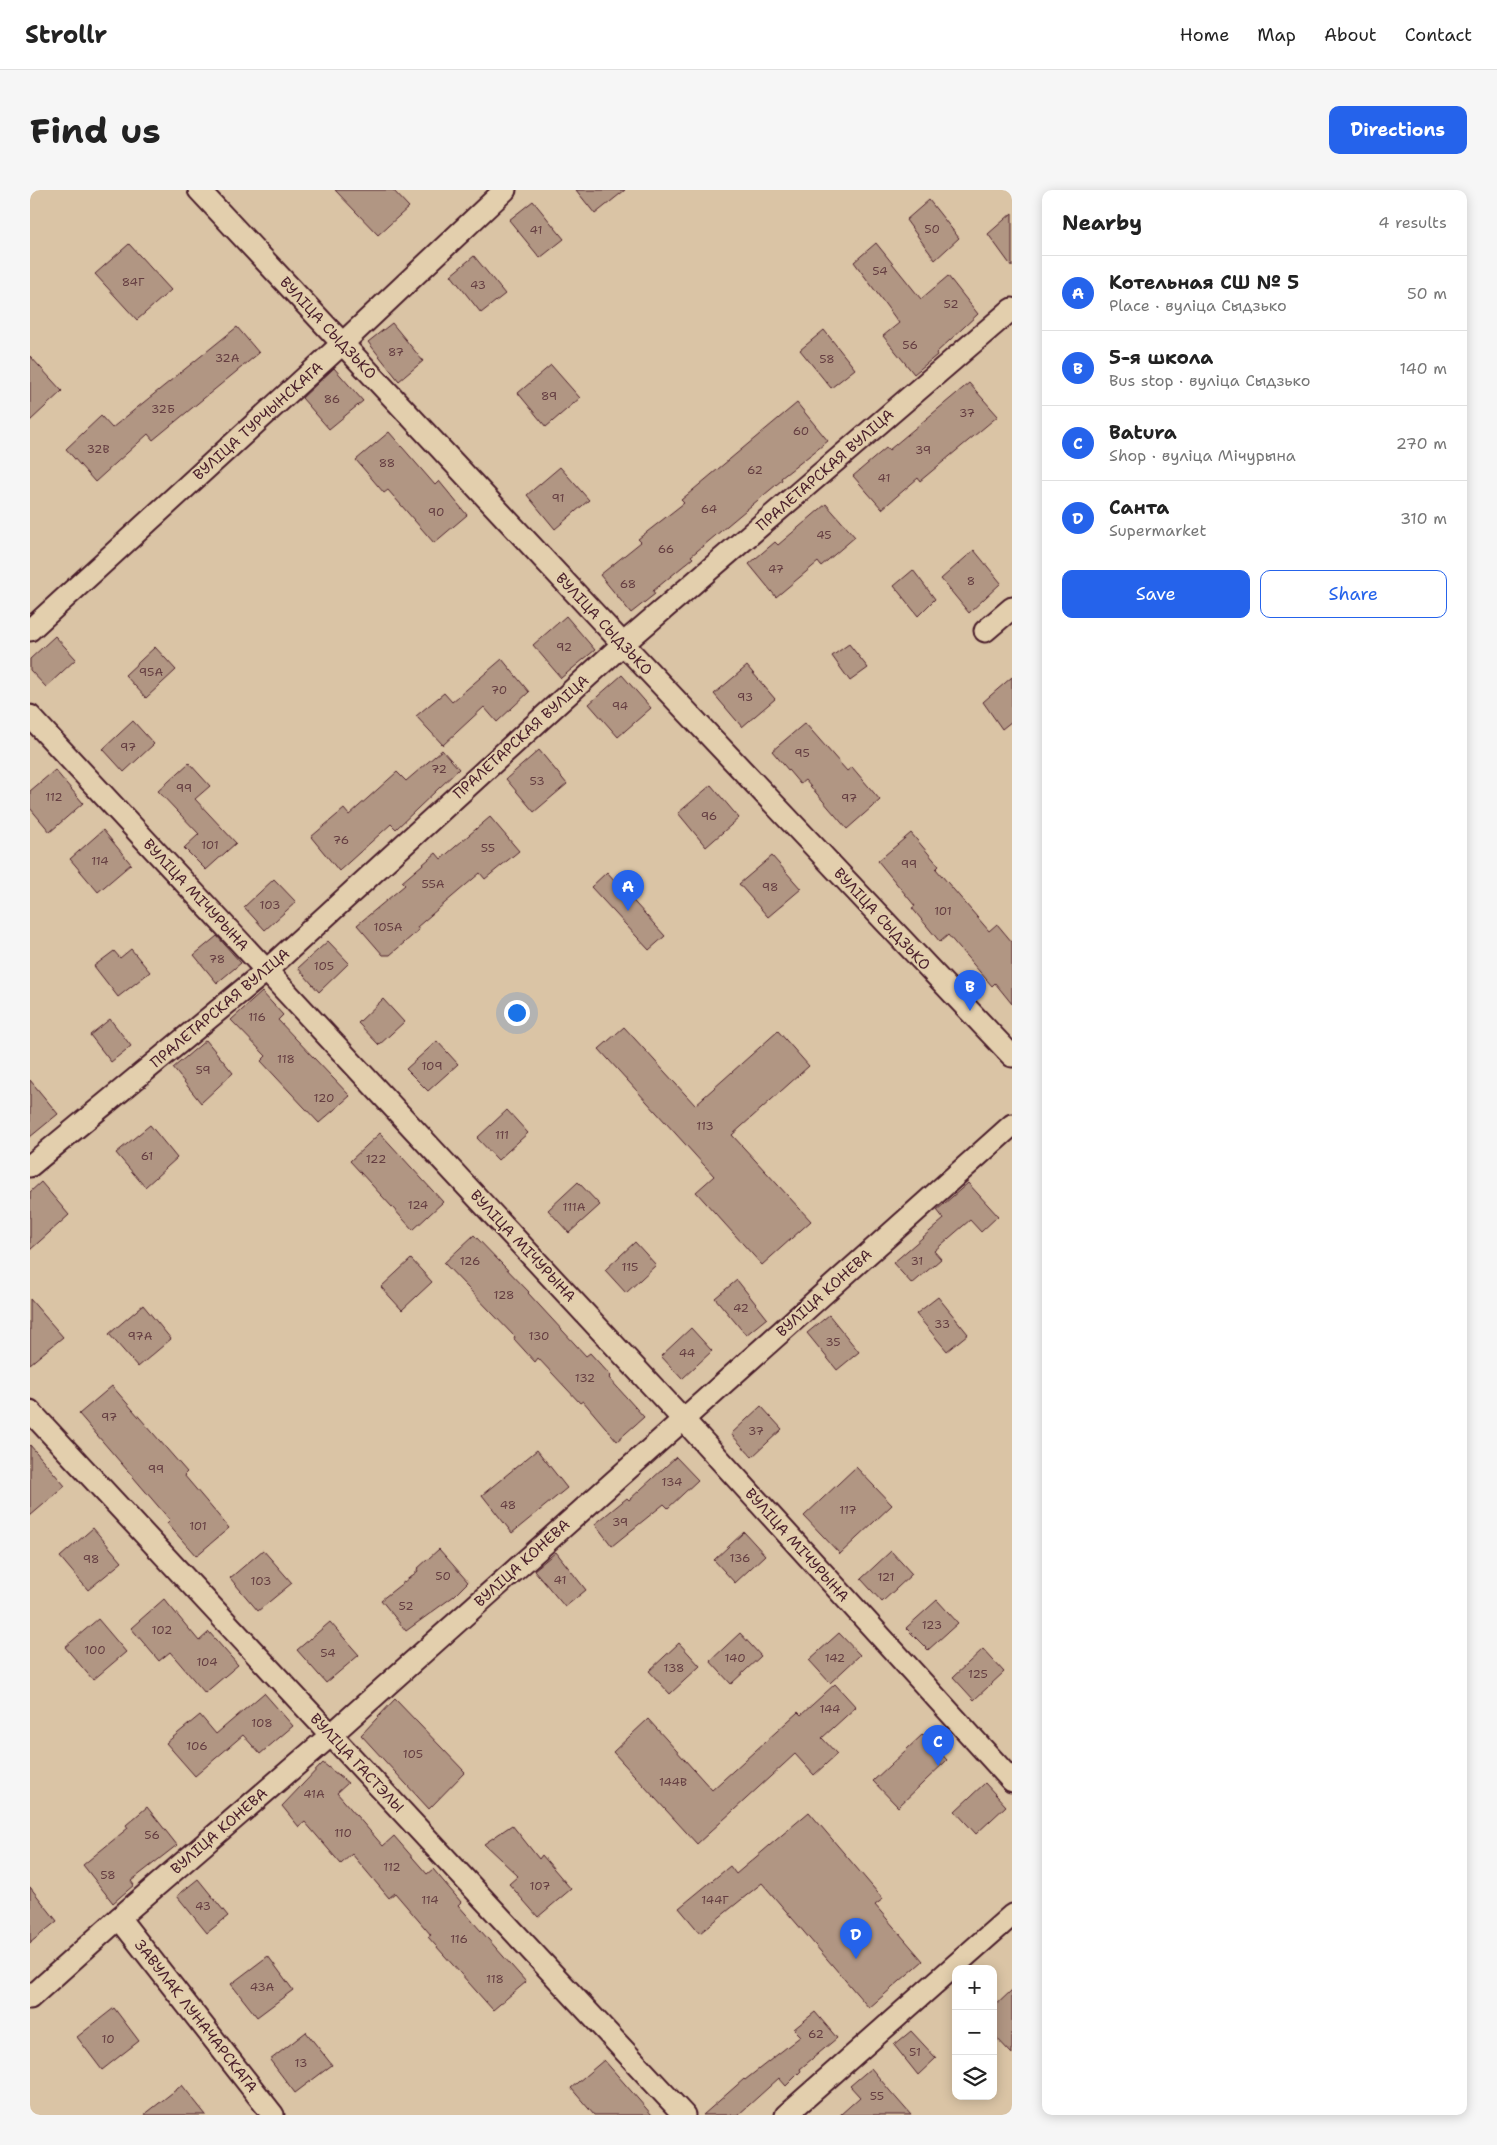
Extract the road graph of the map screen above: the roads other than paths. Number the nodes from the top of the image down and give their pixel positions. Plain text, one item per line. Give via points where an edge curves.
1 (199, 190) edge
2 (506, 190) edge
3 (1012, 308) edge
4 (343, 343) junction
5 (1012, 608) edge
6 (30, 630) edge
7 (984, 631) dead end
8 (623, 644) junction
9 (30, 716) edge
10 (267, 970) junction
11 (1012, 1056) edge
12 (1012, 1125) edge
13 (30, 1166) edge
14 (30, 1411) edge
15 (682, 1418) junction
16 (331, 1735) junction
17 (1012, 1781) edge
18 (1012, 1915) edge
19 (119, 1918) junction
20 (30, 1998) edge
21 (273, 2115) edge
22 (684, 2115) edge
23 (786, 2115) edge

1 - 4 street, ВУЛІЦА СЫДЗЬКО
2 - 4 street, ВУЛІЦА ТУРЧЫНСКАГА
3 - 8 street, ПРАЛЕТАРСКАЯ ВУЛІЦА
4 - 6 street, ВУЛІЦА ТУРЧЫНСКАГА
4 - 8 street, ВУЛІЦА СЫДЗЬКО
5 - 7 street
8 - 10 street, ПРАЛЕТАРСКАЯ ВУЛІЦА
8 - 11 street, ВУЛІЦА СЫДЗЬКО
9 - 10 street, ВУЛІЦА МІЧУРЫНА
10 - 13 street, ПРАЛЕТАРСКАЯ ВУЛІЦА
10 - 15 street, ВУЛІЦА МІЧУРЫНА
12 - 15 street, ВУЛІЦА КОНЕВА
14 - 16 street, ВУЛІЦА ГАСТЭЛЫ
15 - 16 street, ВУЛІЦА КОНЕВА
15 - 17 street, ВУЛІЦА МІЧУРЫНА
16 - 19 street, ВУЛІЦА КОНЕВА
16 - 22 street, ВУЛІЦА ГАСТЭЛЫ
18 - 23 street
19 - 20 street, ВУЛІЦА КОНЕВА
19 - 21 street, ЗАВУЛАК ЛУНАЧАРСКАГА

